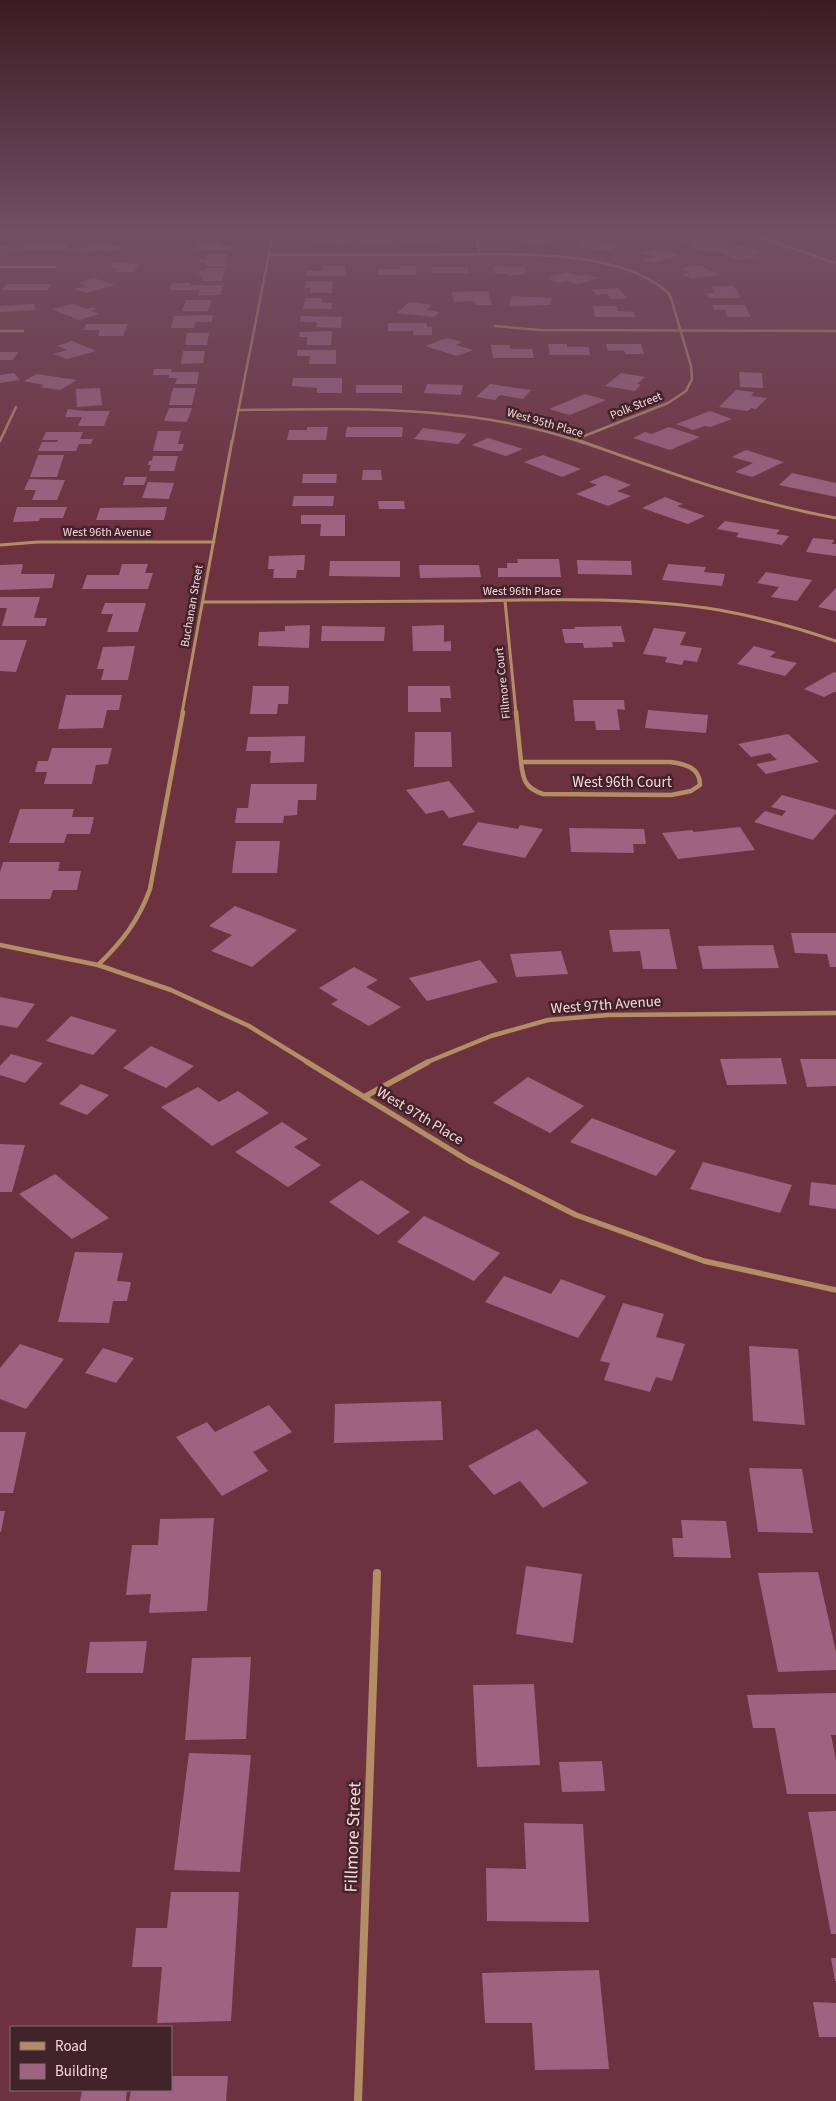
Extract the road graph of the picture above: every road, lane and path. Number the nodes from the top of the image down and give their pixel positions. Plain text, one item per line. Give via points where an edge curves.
1 (254, 331) edge
2 (680, 331) edge
3 (16, 407) dead end
4 (238, 410) junction
5 (574, 440) junction
6 (0, 441) edge
7 (836, 518) edge
8 (214, 542) junction
9 (0, 545) edge
10 (505, 601) junction
11 (203, 602) junction
12 (836, 641) edge
13 (521, 762) junction
14 (0, 945) edge
15 (98, 965) junction
16 (836, 1013) edge
17 (364, 1097) junction
18 (836, 1290) edge
19 (377, 1573) dead end
20 (358, 2101) edge

1 - 4 street, Buchanan Street
2 - 5 street, Polk Street via 691,366 692,379 686,392 668,403
3 - 6 street
4 - 5 street, West 95th Place via 432,411 501,420
4 - 8 street, Buchanan Street
5 - 7 street, West 95th Place via 768,505
8 - 9 street, West 96th Avenue
8 - 11 street, Buchanan Street
10 - 11 street, West 96th Place
10 - 12 street, West 96th Place via 626,602 704,608 796,627
10 - 13 street, Fillmore Court
11 - 15 street, Buchanan Street via 150,889 144,908 126,939
13 - 13 street, West 96th Court via 670,762 686,764 697,770 701,778 700,785 691,791 671,795 543,794 530,790 524,783
14 - 15 street, West 97th Place
15 - 17 street, West 97th Place via 171,990 250,1026
16 - 17 street, West 97th Avenue via 608,1015 548,1020 491,1036 427,1062
17 - 18 street, West 97th Place via 469,1161 576,1214 704,1261
19 - 20 street, Fillmore Street

